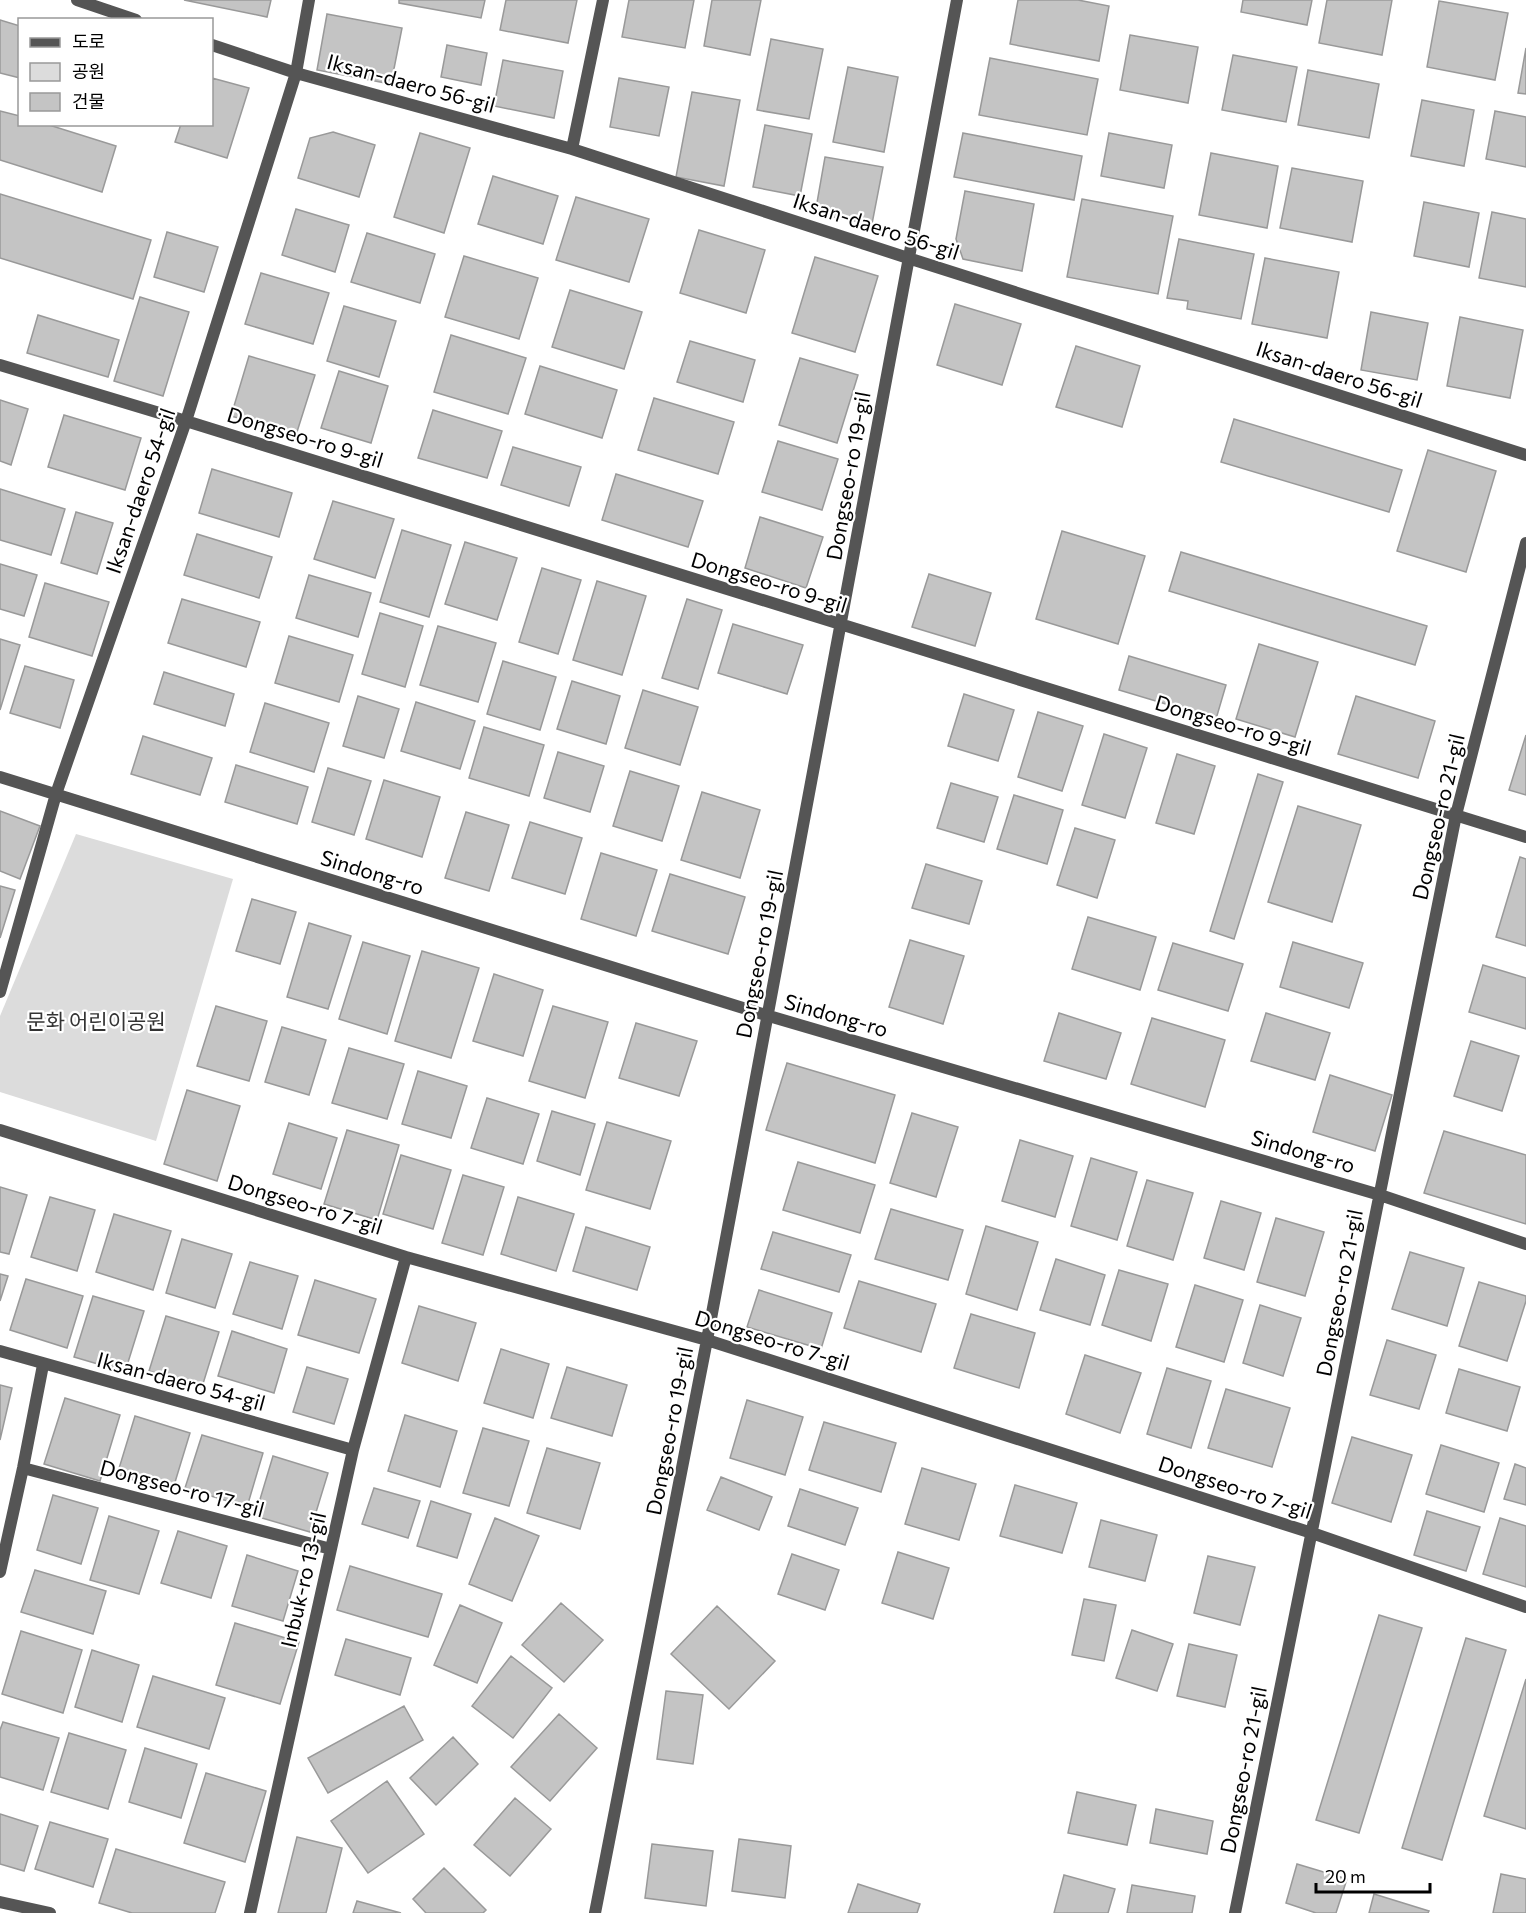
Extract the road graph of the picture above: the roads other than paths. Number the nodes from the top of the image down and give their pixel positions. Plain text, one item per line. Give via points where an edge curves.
1 (77, 0) edge
2 (309, 0) edge
3 (603, 0) edge
4 (957, 0) edge
5 (130, 18) edge
6 (213, 45) edge
7 (296, 73) junction
8 (572, 148) junction
9 (908, 258) junction
10 (0, 365) edge
11 (186, 421) junction
12 (1526, 455) edge
13 (1526, 543) edge
14 (841, 626) junction
15 (0, 777) edge
16 (56, 795) junction
17 (1456, 815) junction
18 (1526, 837) edge
19 (0, 992) edge
20 (768, 1016) junction
21 (0, 1130) edge
22 (1380, 1195) junction
23 (1526, 1245) edge
24 (406, 1257) junction
25 (707, 1340) junction
26 (0, 1351) edge
27 (43, 1365) junction
28 (353, 1449) junction
29 (23, 1468) junction
30 (1312, 1533) junction
31 (331, 1549) junction
32 (0, 1572) edge
33 (1526, 1607) edge
34 (0, 1902) edge
35 (50, 1913) edge
36 (250, 1913) edge
37 (594, 1913) edge
38 (1235, 1913) edge

1 - 5 street
2 - 7 street, Iksan-daero 54-gil
3 - 8 street
4 - 9 street, Dongseo-ro 19-gil
6 - 7 street, Iksan-daero 56-gil
7 - 8 street, Iksan-daero 56-gil
7 - 11 street, Iksan-daero 54-gil
8 - 9 street, Iksan-daero 56-gil
9 - 12 street, Iksan-daero 56-gil
9 - 14 street, Dongseo-ro 19-gil
10 - 11 street, Dongseo-ro 9-gil
11 - 14 street, Dongseo-ro 9-gil
11 - 16 street, Iksan-daero 54-gil
13 - 17 street, Dongseo-ro 21-gil
14 - 17 street, Dongseo-ro 9-gil
14 - 20 street, Dongseo-ro 19-gil
15 - 16 street, Sindong-ro
16 - 19 street, Iksan-daero 54-gil
16 - 20 street, Sindong-ro
17 - 18 street, Dongseo-ro 9-gil
17 - 22 street, Dongseo-ro 21-gil
20 - 22 street, Sindong-ro
20 - 25 street, Dongseo-ro 19-gil
21 - 24 street, Dongseo-ro 7-gil
22 - 23 street, Sindong-ro
22 - 30 street, Dongseo-ro 21-gil
24 - 25 street, Dongseo-ro 7-gil
24 - 28 street, Inbuk-ro 13-gil
25 - 30 street, Dongseo-ro 7-gil
25 - 37 street, Dongseo-ro 19-gil
26 - 27 street, Iksan-daero 54-gil
27 - 28 street, Iksan-daero 54-gil
27 - 29 street
28 - 31 street, Inbuk-ro 13-gil
29 - 31 street, Dongseo-ro 17-gil
29 - 32 street
30 - 33 street, Dongseo-ro 7-gil
30 - 38 street, Dongseo-ro 21-gil
31 - 36 street, Inbuk-ro 13-gil
34 - 35 street

